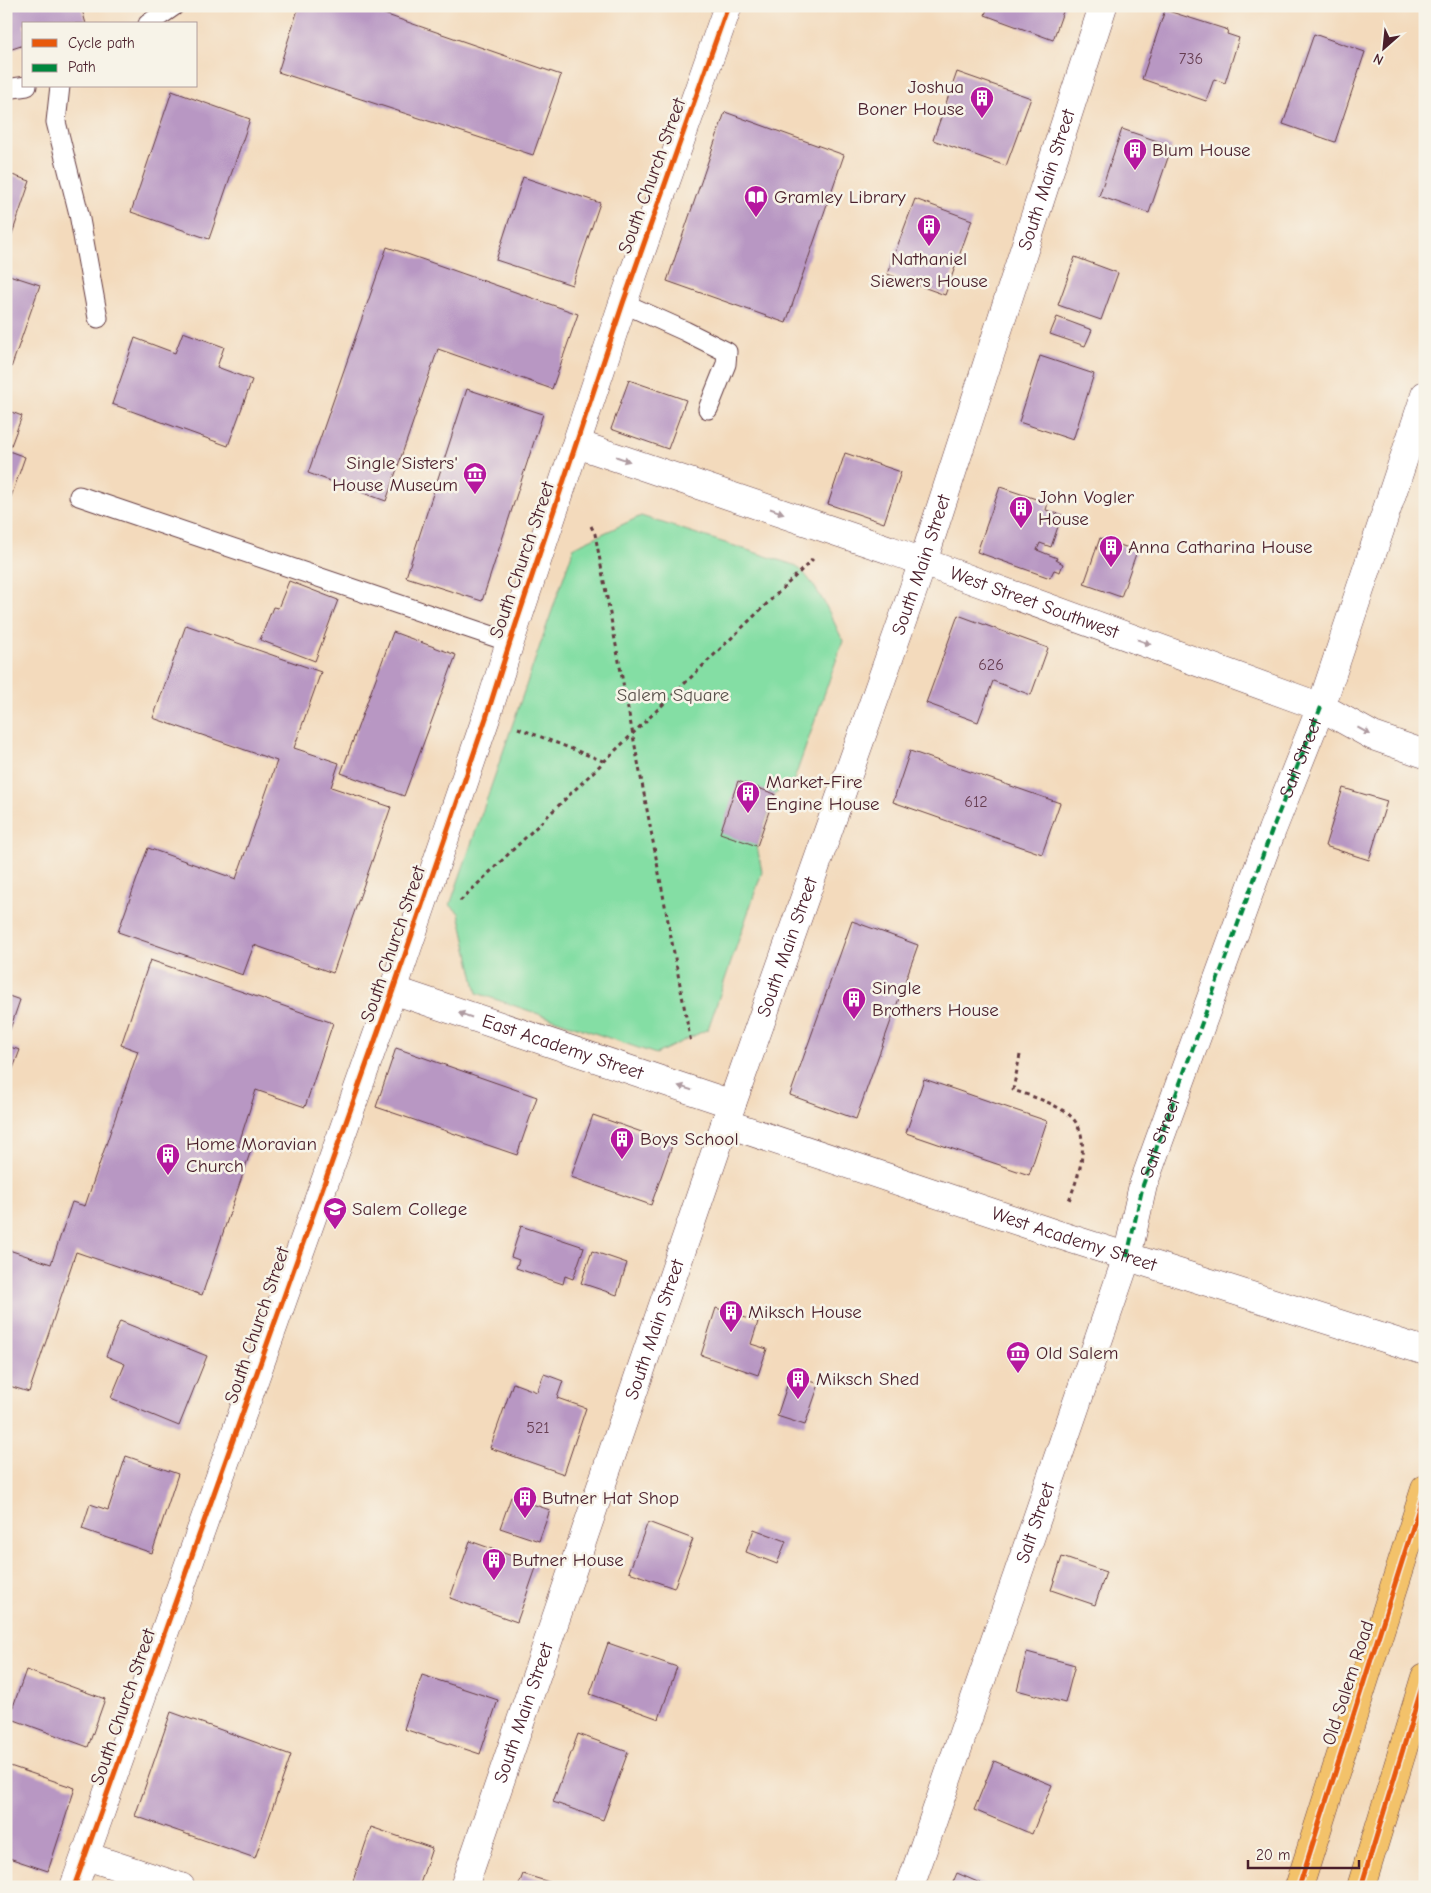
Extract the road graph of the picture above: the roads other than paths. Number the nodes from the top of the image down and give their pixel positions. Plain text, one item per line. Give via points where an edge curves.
1 (174, 6) edge
2 (728, 6) edge
3 (1104, 6) edge
4 (151, 22) edge
5 (22, 87) edge
6 (60, 88) edge
7 (6, 89) edge
8 (623, 303) junction
9 (98, 318) dead end
10 (1423, 404) edge
11 (708, 409) dead end
12 (576, 444) junction
13 (79, 496) dead end
14 (923, 562) junction
15 (510, 642) junction
16 (1321, 707) junction
17 (1425, 754) edge
18 (393, 990) junction
19 (728, 1113) junction
20 (1127, 1256) junction
21 (1425, 1351) edge
22 (1425, 1489) edge
23 (1425, 1677) edge
24 (86, 1856) junction
25 (74, 1887) edge
26 (181, 1887) edge
27 (464, 1887) edge
28 (910, 1887) edge
29 (1299, 1887) edge
30 (1361, 1887) edge

1 - 4 lane
2 - 8 street, South Church Street
3 - 14 street, South Main Street
5 - 7 lane
6 - 9 lane via 56,122 79,214
8 - 11 lane via 726,352 726,364
8 - 12 street, South Church Street
10 - 16 street, Salt Street
12 -> 14 street, West Street Southwest
12 - 15 street, South Church Street
13 - 15 lane
14 -> 16 street, West Street Southwest
14 - 19 street, South Main Street
15 - 18 street, South Church Street
16 -> 17 street, West Street Southwest via 1374,736
16 - 20 street, Salt Street via 1272,830 1143,1185
19 -> 18 street, East Academy Street
18 - 24 street, South Church Street
19 - 20 street, West Academy Street via 1056,1234
19 - 27 street, South Main Street
20 - 21 street, West Academy Street
20 - 28 street, Salt Street
22 - 29 main road, Old Salem Road
23 - 30 main road
24 - 25 street, South Church Street
24 - 26 street

